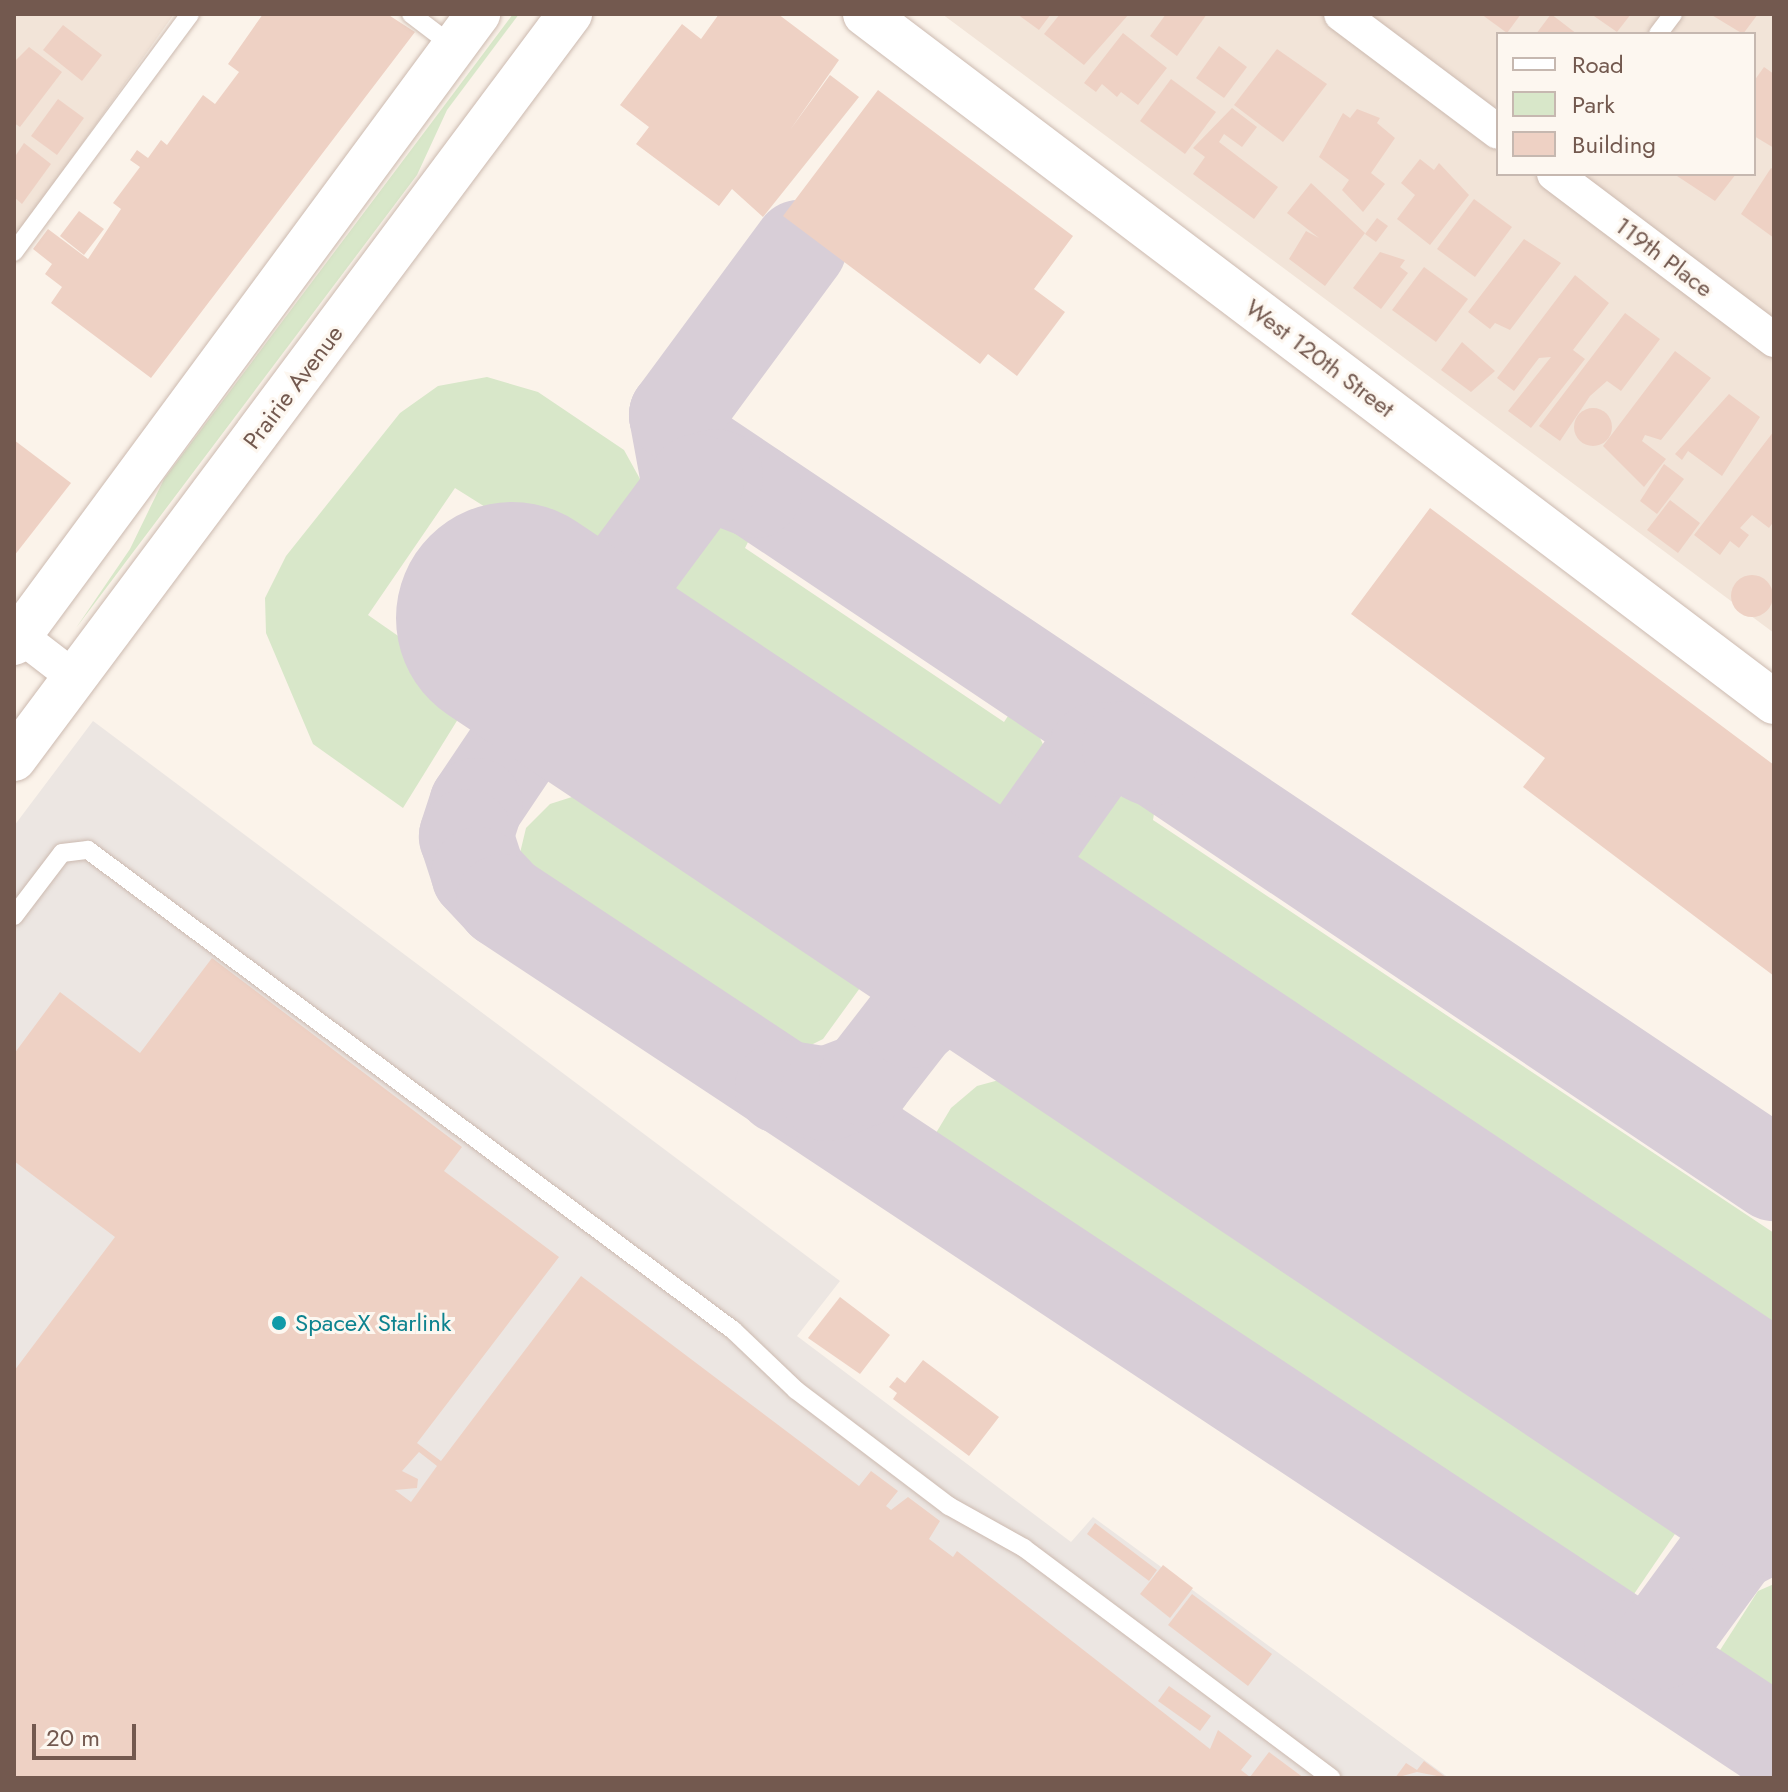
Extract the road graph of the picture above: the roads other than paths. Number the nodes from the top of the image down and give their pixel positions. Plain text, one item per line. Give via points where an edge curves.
1 (190, 14) edge
2 (411, 14) edge
3 (570, 14) edge
4 (865, 14) edge
5 (1341, 14) edge
6 (1673, 14) edge
7 (466, 30) edge
8 (1660, 32) edge
9 (1496, 130) edge
10 (1557, 176) edge
11 (14, 252) edge
12 (1774, 340) edge
13 (16, 637) edge
14 (75, 678) junction
15 (1774, 702) edge
16 (14, 759) edge
17 (14, 916) edge
18 (1331, 1778) edge

1 - 11 lane
2 - 7 lane
3 - 14 main road, Prairie Avenue
4 - 15 main road, West 120th Street
5 - 9 street
6 - 8 lane
7 - 13 main road
10 - 12 street, 119th Place
13 - 14 street
14 - 16 main road, Prairie Avenue
17 - 18 lane via 62,853 88,850 733,1330 796,1390 949,1506 1024,1548

